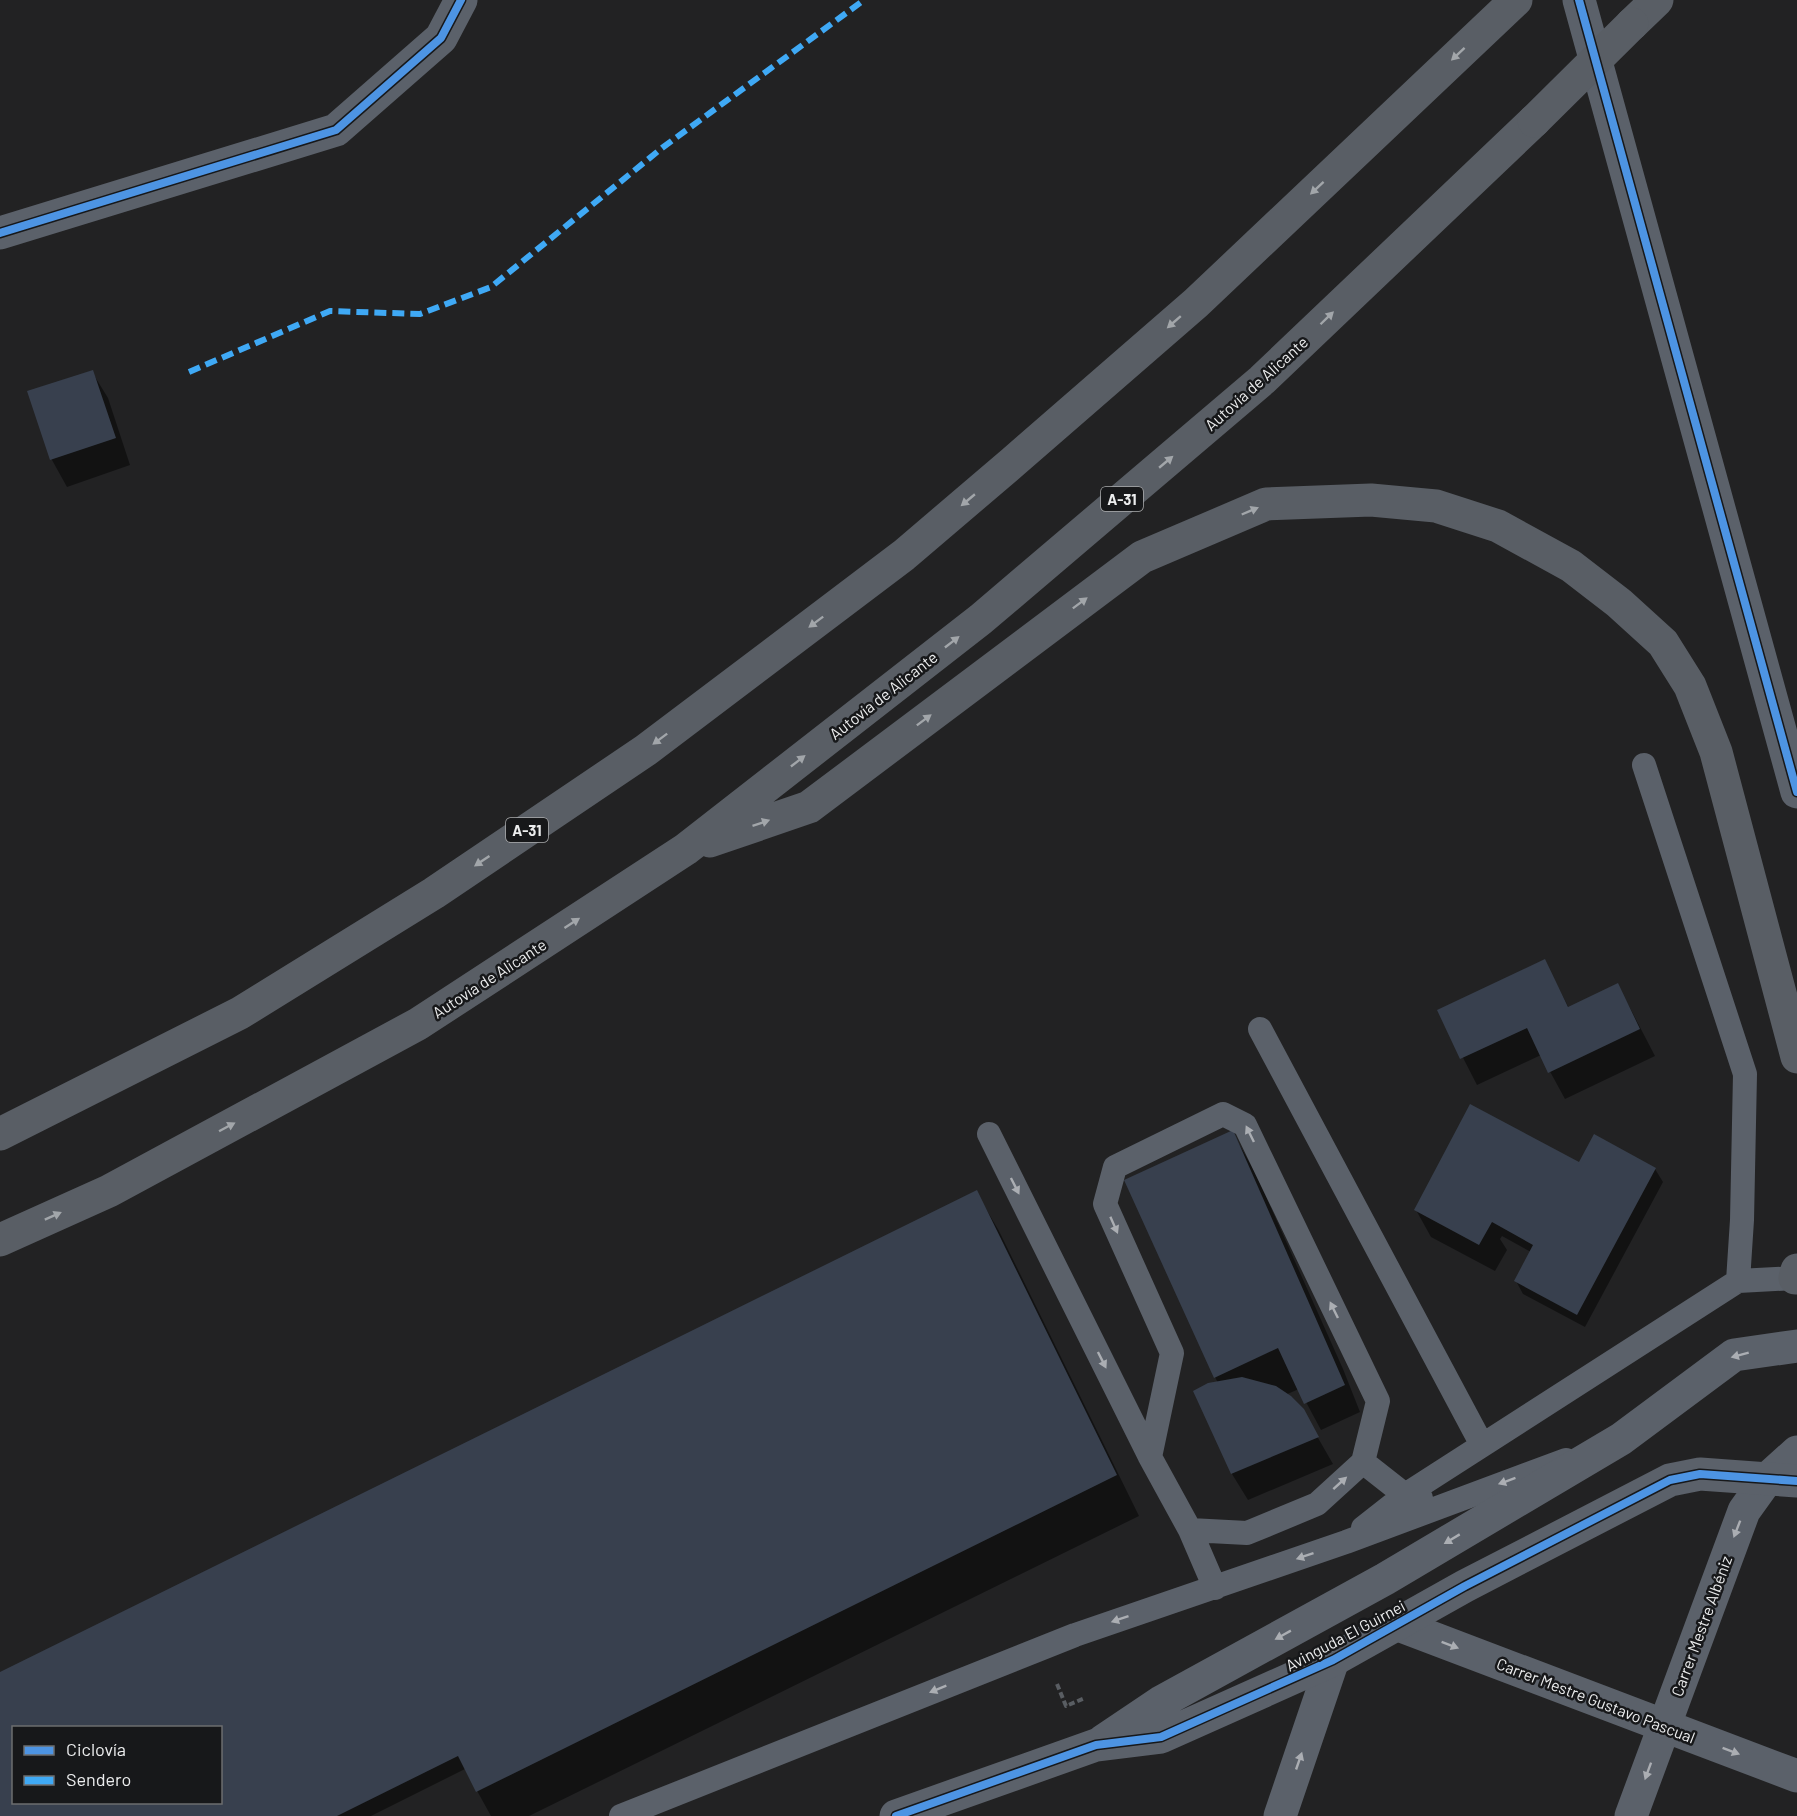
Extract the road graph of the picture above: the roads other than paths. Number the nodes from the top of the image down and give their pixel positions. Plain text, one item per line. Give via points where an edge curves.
1 (461, 0) edge
2 (1579, 0) edge
3 (1657, 0) edge
4 (1508, 7) edge
5 (0, 233) edge
6 (1644, 765) dead end
7 (1797, 792) edge
8 (686, 849) junction
9 (1260, 1029) dead end
10 (1797, 1057) edge
11 (0, 1134) edge
12 (989, 1134) dead end
13 (0, 1240) edge
14 (1796, 1276) edge
15 (1738, 1281) junction
16 (1797, 1346) edge
17 (1621, 1439) junction
18 (1482, 1445) junction
19 (1797, 1452) edge
20 (1150, 1456) junction
21 (1363, 1462) junction
22 (1782, 1480) edge
23 (1405, 1495) junction
24 (1450, 1503) junction
25 (1190, 1530) junction
26 (1346, 1542) junction
27 (1215, 1588) junction
28 (1395, 1624) junction
29 (1333, 1660) junction
30 (1665, 1726) junction
31 (1096, 1745) junction
32 (1797, 1776) edge
33 (621, 1816) edge
34 (896, 1816) edge
35 (1280, 1816) edge
36 (1631, 1816) edge

1 - 5 street via 441,38 336,130
2 - 7 street
8 -> 3 highway, Autovía de Alicante / A-31, bridge via 981,619 1253,387
4 -> 11 highway, A-31 via 1196,303 1013,462 904,555 646,750 434,893 240,1013
6 - 15 lane via 1745,1074
8 -> 10 highway via 809,807 1142,557 1266,504 1371,500 1436,506 1498,526 1571,566 1664,643 1690,686 1716,752
13 -> 8 highway, Autovía de Alicante / A-31 via 109,1191 418,1024
9 - 18 lane
12 -> 20 lane
14 - 15 lane
15 - 18 lane
16 -> 17 street, Avinguda El Guirnei via 1734,1355
17 -> 24 lane
17 -> 31 street, Avinguda El Guirnei via 1385,1579 1161,1702
18 - 23 lane
19 - 22 street, Carrer Mestre Albéniz
21 -> 20 lane via 1378,1401 1245,1125 1222,1114 1115,1167 1105,1204 1172,1353
20 - 25 lane
21 - 23 lane
25 -> 21 lane via 1247,1533 1317,1504
22 - 28 street, Avinguda El Guirnei via 1700,1474 1670,1480
22 -> 30 street, Carrer Mestre Albéniz via 1744,1511
23 - 24 lane
23 - 26 lane
24 - 26 lane
25 - 27 lane
26 -> 27 lane
27 -> 33 lane via 1075,1635
28 - 29 street, Avinguda El Guirnei
28 -> 30 street, Carrer Mestre Gustavo Pascual
29 - 31 street, Avinguda El Guirnei via 1161,1737
35 -> 29 street
30 -> 32 street, Carrer Mestre Gustavo Pascual
30 -> 36 street, Carrer Mestre Albéniz
31 - 34 street, Avinguda El Guirnei

